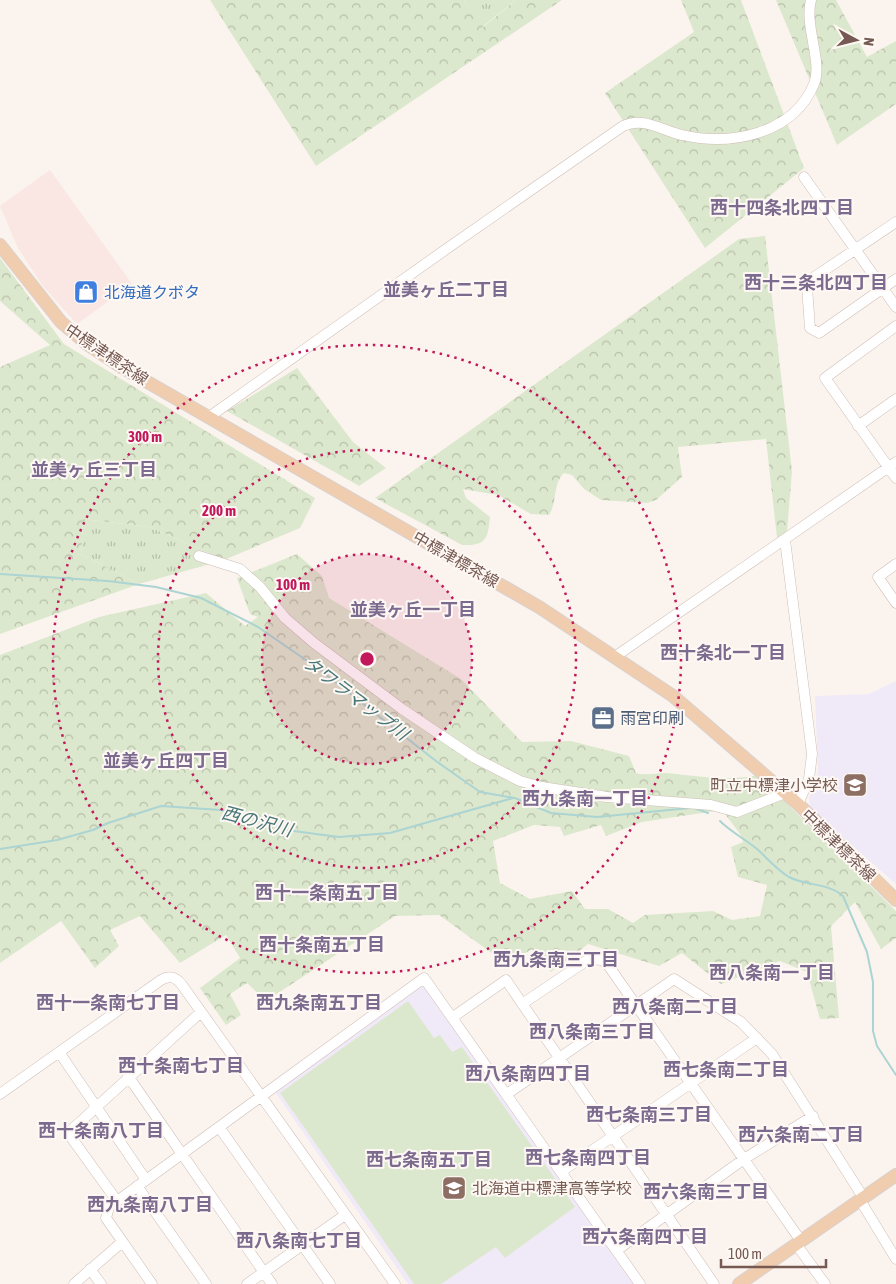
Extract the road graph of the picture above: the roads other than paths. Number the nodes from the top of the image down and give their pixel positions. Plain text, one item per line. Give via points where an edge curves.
1 (811, 0) edge
2 (804, 177) dead end
3 (896, 222) edge
4 (0, 245) edge
5 (856, 250) junction
6 (896, 279) edge
7 (882, 288) junction
8 (896, 307) edge
9 (896, 326) edge
10 (896, 399) edge
11 (209, 417) junction
12 (858, 426) junction
13 (892, 464) edge
14 (896, 478) edge
15 (784, 540) junction
16 (199, 556) dead end
17 (896, 564) edge
18 (896, 603) edge
19 (616, 656) junction
20 (785, 794) junction
21 (798, 804) junction
22 (896, 900) edge
23 (522, 1004) junction
24 (636, 1004) junction
25 (201, 1012) junction
26 (453, 1016) junction
27 (757, 1038) junction
28 (59, 1052) junction
29 (560, 1058) junction
30 (128, 1076) junction
31 (690, 1084) junction
32 (0, 1094) edge
33 (507, 1094) junction
34 (261, 1096) junction
35 (95, 1107) junction
36 (813, 1116) junction
37 (219, 1127) junction
38 (613, 1136) junction
39 (182, 1154) junction
40 (744, 1159) junction
41 (562, 1171) junction
42 (896, 1174) edge
43 (142, 1183) junction
44 (861, 1199) junction
45 (117, 1201) junction
46 (668, 1214) junction
47 (345, 1215) junction
48 (122, 1242) junction
49 (798, 1243) junction
50 (302, 1245) junction
51 (617, 1250) junction
52 (896, 1260) edge
53 (90, 1269) junction
54 (264, 1272) junction
55 (74, 1284) edge
56 (100, 1284) edge
57 (152, 1284) edge
58 (206, 1284) edge
59 (247, 1284) edge
60 (272, 1284) edge
61 (330, 1284) edge
62 (395, 1284) edge
63 (640, 1284) edge
64 (714, 1284) edge
65 (739, 1284) edge
66 (825, 1284) edge

1 - 11 street via 816,79 784,120 755,133 720,140 680,135 644,123 624,126
2 - 5 street
3 - 5 street
4 - 11 main road, 中標津標茶線 via 51,311 73,333 123,368
5 - 7 street
5 - 7 street via 810,280 807,287 810,328 819,334
6 - 7 street
7 - 8 street
9 - 12 street via 824,378
10 - 12 street
11 - 19 main road, 中標津標茶線 via 539,607
12 - 13 street
13 - 14 street
13 - 15 street
15 - 19 street
15 - 21 street via 812,754 809,779
16 - 20 street via 240,569 314,643 410,714 476,758 520,781 607,797 704,805 738,812
17 - 18 street via 878,576
19 - 20 main road, 中標津標茶線 via 673,696
20 - 21 main road, 中標津標茶線
21 - 22 main road, 中標津標茶線
23 - 24 street via 595,958 608,965
23 - 26 street via 506,980
23 - 29 street
24 - 27 street via 674,979 741,1022
24 - 29 street
24 - 31 street
25 - 28 street via 179,980 167,977
25 - 30 street
25 - 34 street
26 - 33 street
26 - 34 street via 424,978
27 - 31 street
27 - 36 street via 772,1054
28 - 32 street
28 - 35 street
29 - 33 street
29 - 38 street
30 - 35 street
30 - 39 street
31 - 38 street
31 - 40 street
33 - 41 street
34 - 37 street
34 - 47 street
35 - 43 street
35 - 45 street via 68,1133
36 - 40 street
36 - 44 street
37 - 39 street
37 - 50 street
38 - 41 street
38 - 46 street
39 - 43 street
39 - 54 street
40 - 46 street
40 - 49 street
41 - 51 street
42 - 44 main road
43 - 45 street
43 - 58 street
44 - 49 main road
44 - 52 street
45 - 48 street via 109,1207 106,1218
46 - 51 street
46 - 64 street
47 - 50 street
47 - 62 street
48 - 53 street
48 - 57 street
49 - 65 main road
49 - 66 street
50 - 54 street
50 - 61 street
51 - 63 street
53 - 55 street
53 - 56 street
54 - 59 street
54 - 60 street

